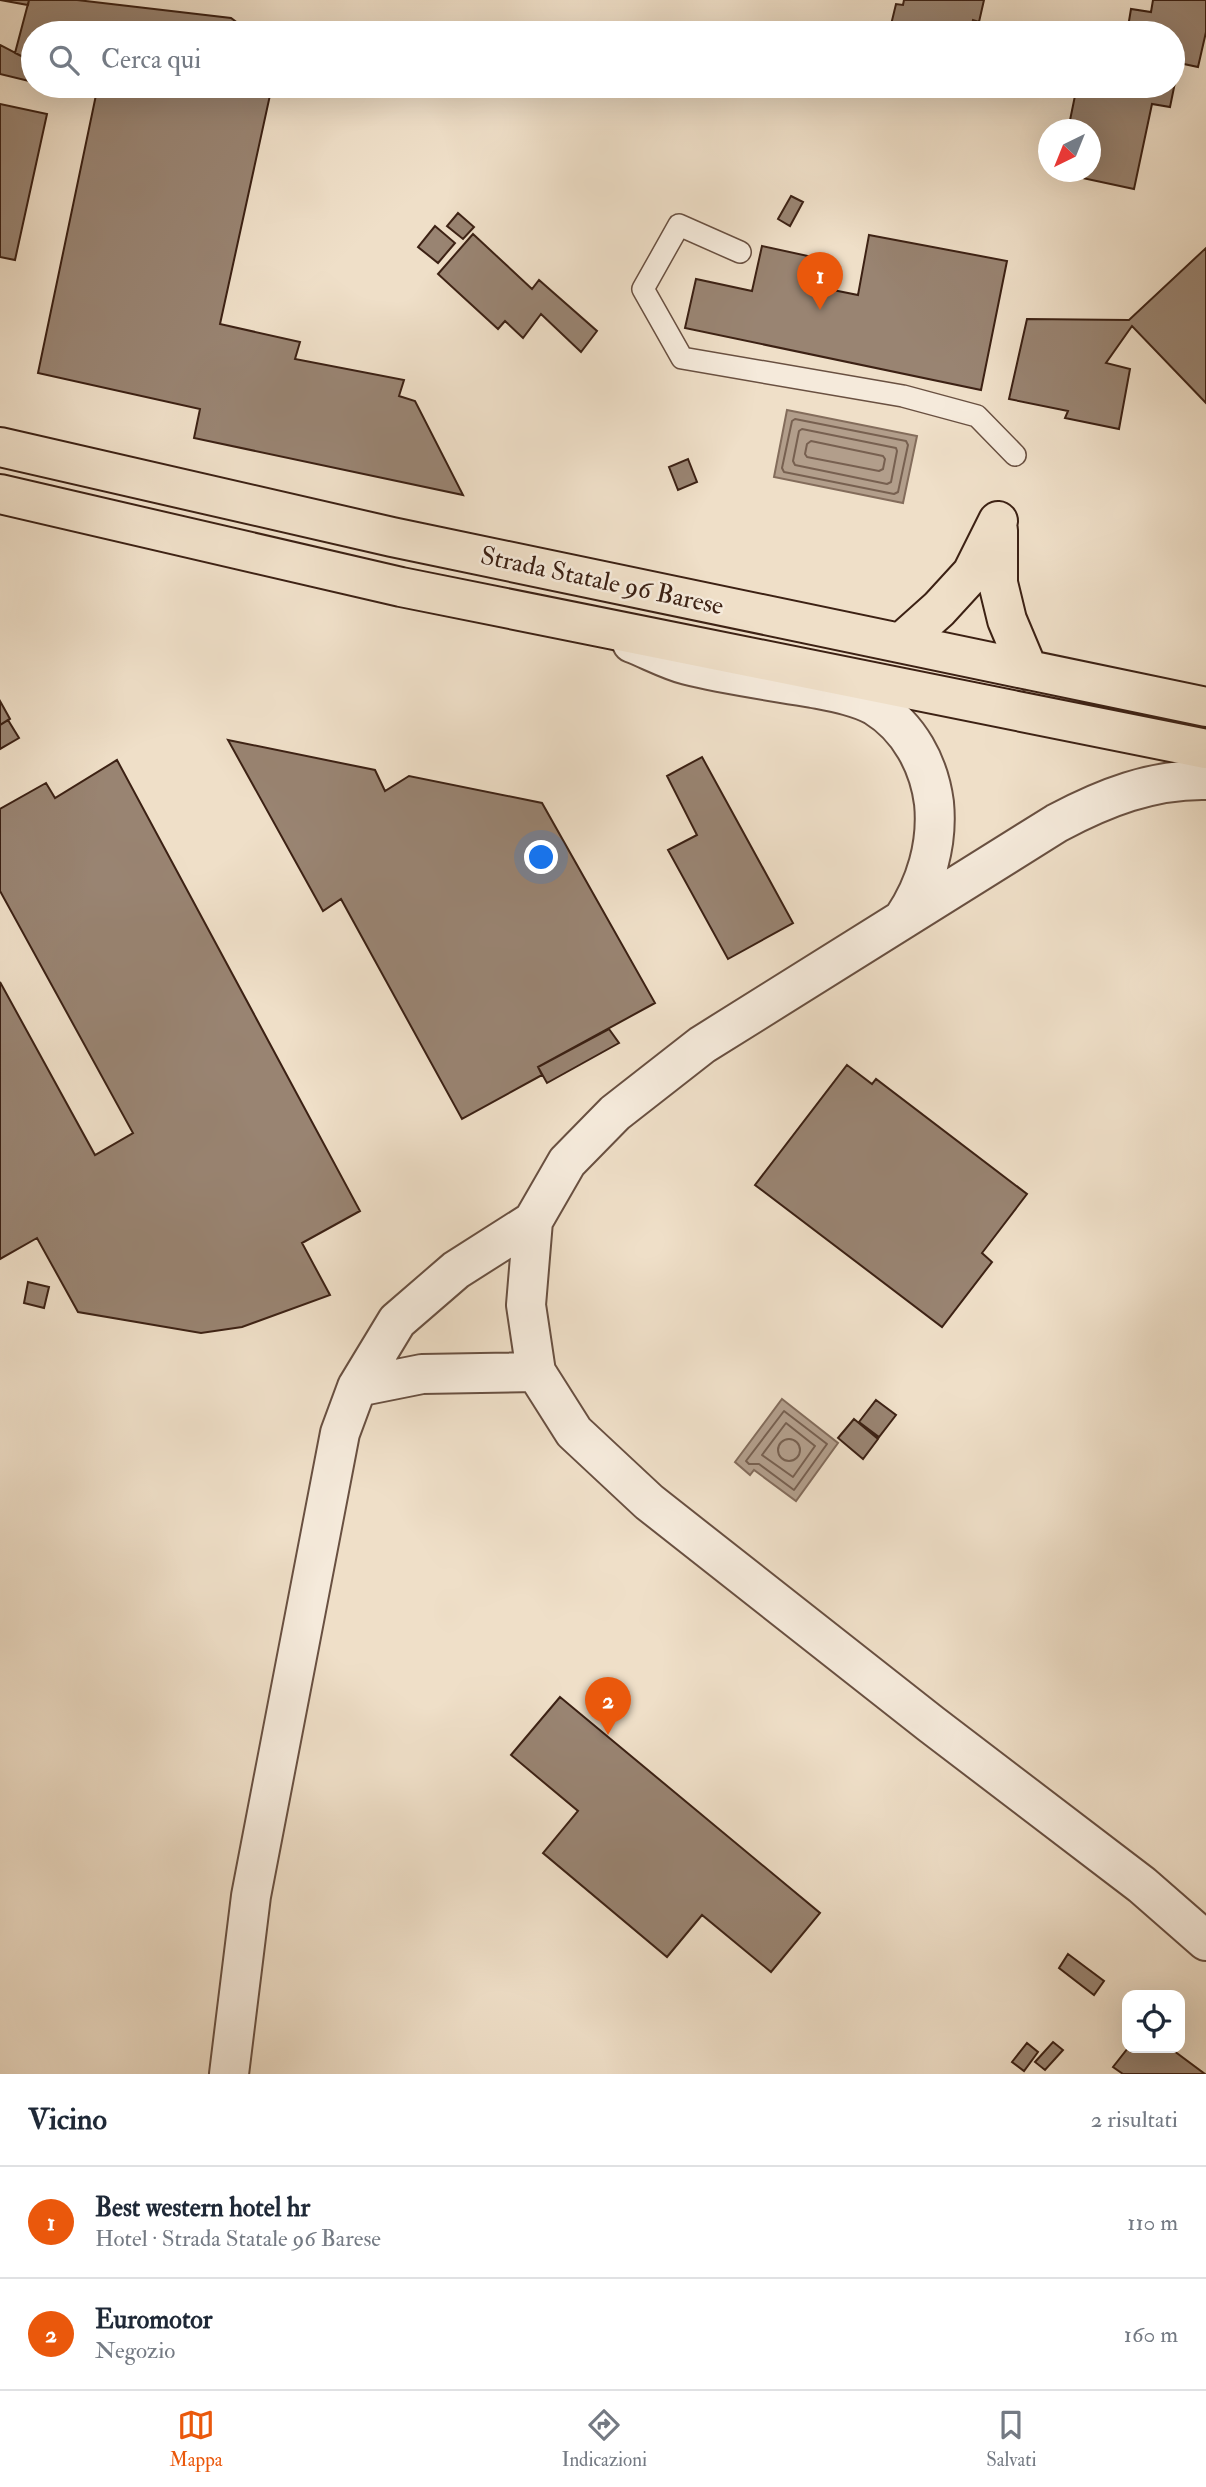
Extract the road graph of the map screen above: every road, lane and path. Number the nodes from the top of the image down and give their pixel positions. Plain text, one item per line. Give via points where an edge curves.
1 (740, 252) dead end
2 (0, 447) edge
3 (1015, 455) dead end
4 (0, 494) edge
5 (593, 626) junction
6 (901, 643) junction
7 (1028, 670) junction
8 (1206, 706) edge
9 (1206, 749) edge
10 (1206, 780) edge
11 (902, 921) junction
12 (533, 1220) junction
13 (536, 1372) junction
14 (357, 1387) junction
15 (1206, 1941) edge
16 (229, 2074) edge

1 - 3 lane via 679,225 643,289 682,358 903,396 977,416
2 - 6 main road, Strada Statale 96 Barese via 392,537
4 - 5 main road, Strada Statale 96 Barese via 401,587
5 - 9 main road, Strada Statale 96 Barese
5 - 11 street via 685,665 836,693 874,705 897,724 918,749 932,788 936,823 928,871
6 - 7 main road, Strada Statale 96 Barese
6 - 7 main road via 972,573 998,521 998,583 1007,620
7 - 8 main road, Strada Statale 96 Barese
10 - 11 street via 1180,780 1100,800 1057,822
11 - 12 street via 702,1045 615,1113 567,1162
12 - 13 street via 526,1305
12 - 14 street via 456,1270 397,1321
13 - 14 street via 422,1374
13 - 15 street via 574,1432 649,1502 1142,1885
14 - 16 street via 340,1433 253,1883

